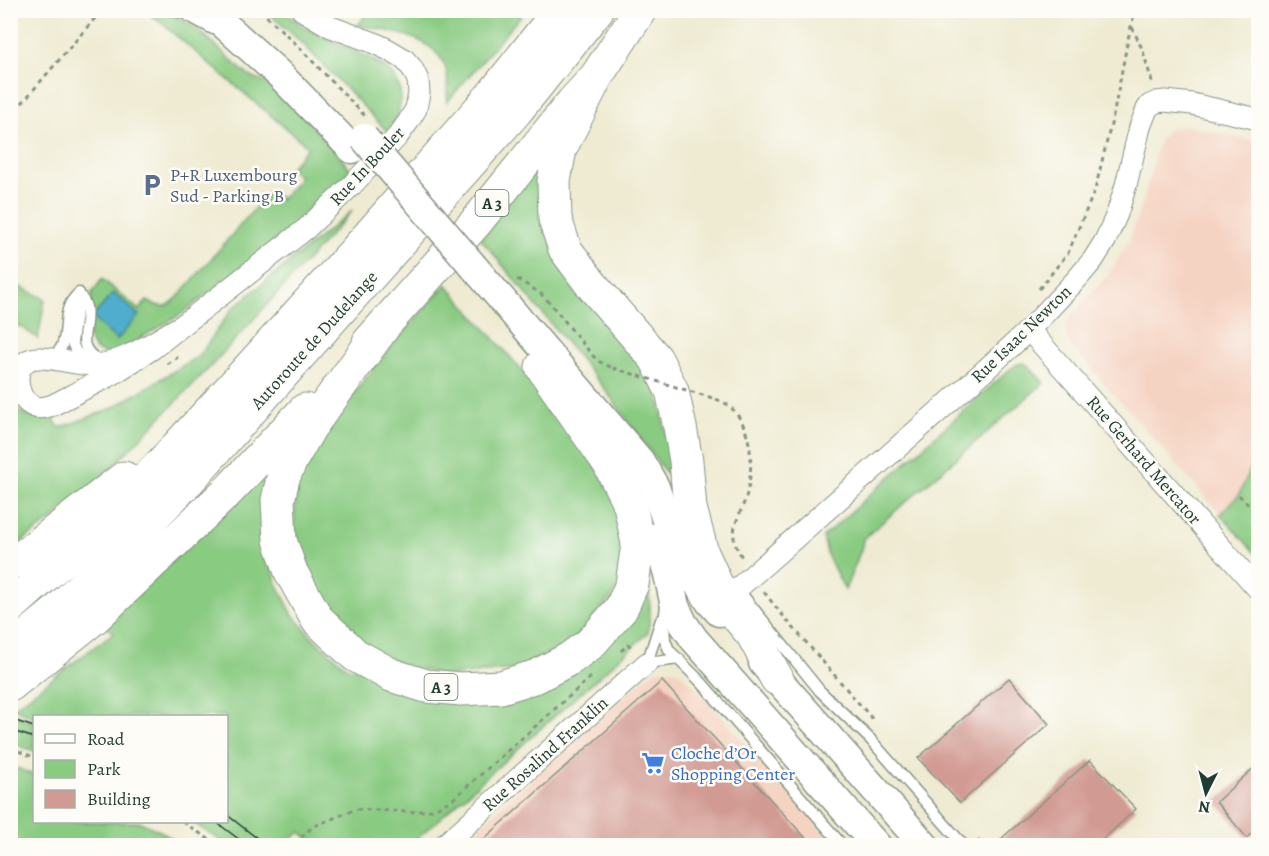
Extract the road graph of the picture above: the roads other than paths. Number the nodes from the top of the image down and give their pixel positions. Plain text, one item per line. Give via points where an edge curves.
1 (172, 10) edge
2 (208, 10) edge
3 (238, 10) edge
4 (302, 10) edge
5 (560, 10) edge
6 (597, 10) edge
7 (640, 10) edge
8 (279, 74) junction
9 (596, 77) junction
10 (1258, 119) edge
11 (361, 135) junction
12 (469, 273) junction
13 (183, 324) junction
14 (384, 326) junction
15 (1029, 330) junction
16 (51, 359) junction
17 (108, 363) junction
18 (542, 367) junction
19 (215, 406) junction
20 (686, 461) junction
21 (713, 548) dead end
22 (10, 563) edge
23 (667, 583) junction
24 (732, 583) joint
25 (1258, 590) edge
26 (10, 607) edge
27 (10, 651) edge
28 (640, 657) junction
29 (679, 659) junction
30 (777, 679) junction
31 (10, 685) edge
32 (443, 846) edge
33 (843, 846) edge
34 (878, 846) edge
35 (925, 846) edge
36 (964, 846) edge

1 - 8 lane via 215,30 254,63
2 - 8 main road
3 - 11 main road
4 - 13 street, Rue In Bouler via 404,59 418,80 416,109 398,136 307,228
5 - 19 highway, Autoroute de Dudelange via 479,110
6 - 27 highway, Autoroute de Dudelange / A 3 via 516,111 188,481 54,614
7 - 9 highway, A 3
8 - 11 main road
9 - 14 highway, A 3
9 - 20 highway, A 3 via 560,149 554,181 555,219 565,249 656,359 672,391
10 - 15 street, Rue Isaac Newton via 1192,104 1165,101 1150,105 1105,241 1077,279
11 - 12 main road
12 - 18 main road
12 - 30 main road via 640,461 655,487 681,558 710,602
13 - 16 street, Rue In Bouler via 113,374 53,405 34,407 18,389 20,373 28,360
13 - 17 street, Rue In Bouler
14 - 18 highway, A 3 via 310,427 291,460 278,500 280,540 291,572 317,619 355,655 391,675 426,686 501,687 537,676 590,644 621,609 632,584 638,544 630,505 609,463
14 - 31 highway, A 3 via 214,504 95,617
15 - 24 street, Rue Isaac Newton via 753,573
15 - 25 street, Rue Gerhard Mercator
16 - 17 street, Rue In Bouler
16 - 17 lane via 62,344 68,307 79,293 86,306 86,350
18 - 23 main road via 625,466 645,505
19 - 22 highway via 33,550
19 - 26 highway, Autoroute de Dudelange via 97,529
20 - 21 lane via 702,525
20 - 30 highway, A 3 via 690,508 702,553 723,599 753,635
23 - 28 lane, Rue Rosalind Franklin via 663,616
23 - 29 lane via 665,640
23 - 34 main road via 694,639
24 - 36 lane via 820,691 870,739
28 - 29 lane
28 - 32 street, Rue Rosalind Franklin
29 - 33 lane
30 - 35 main road

